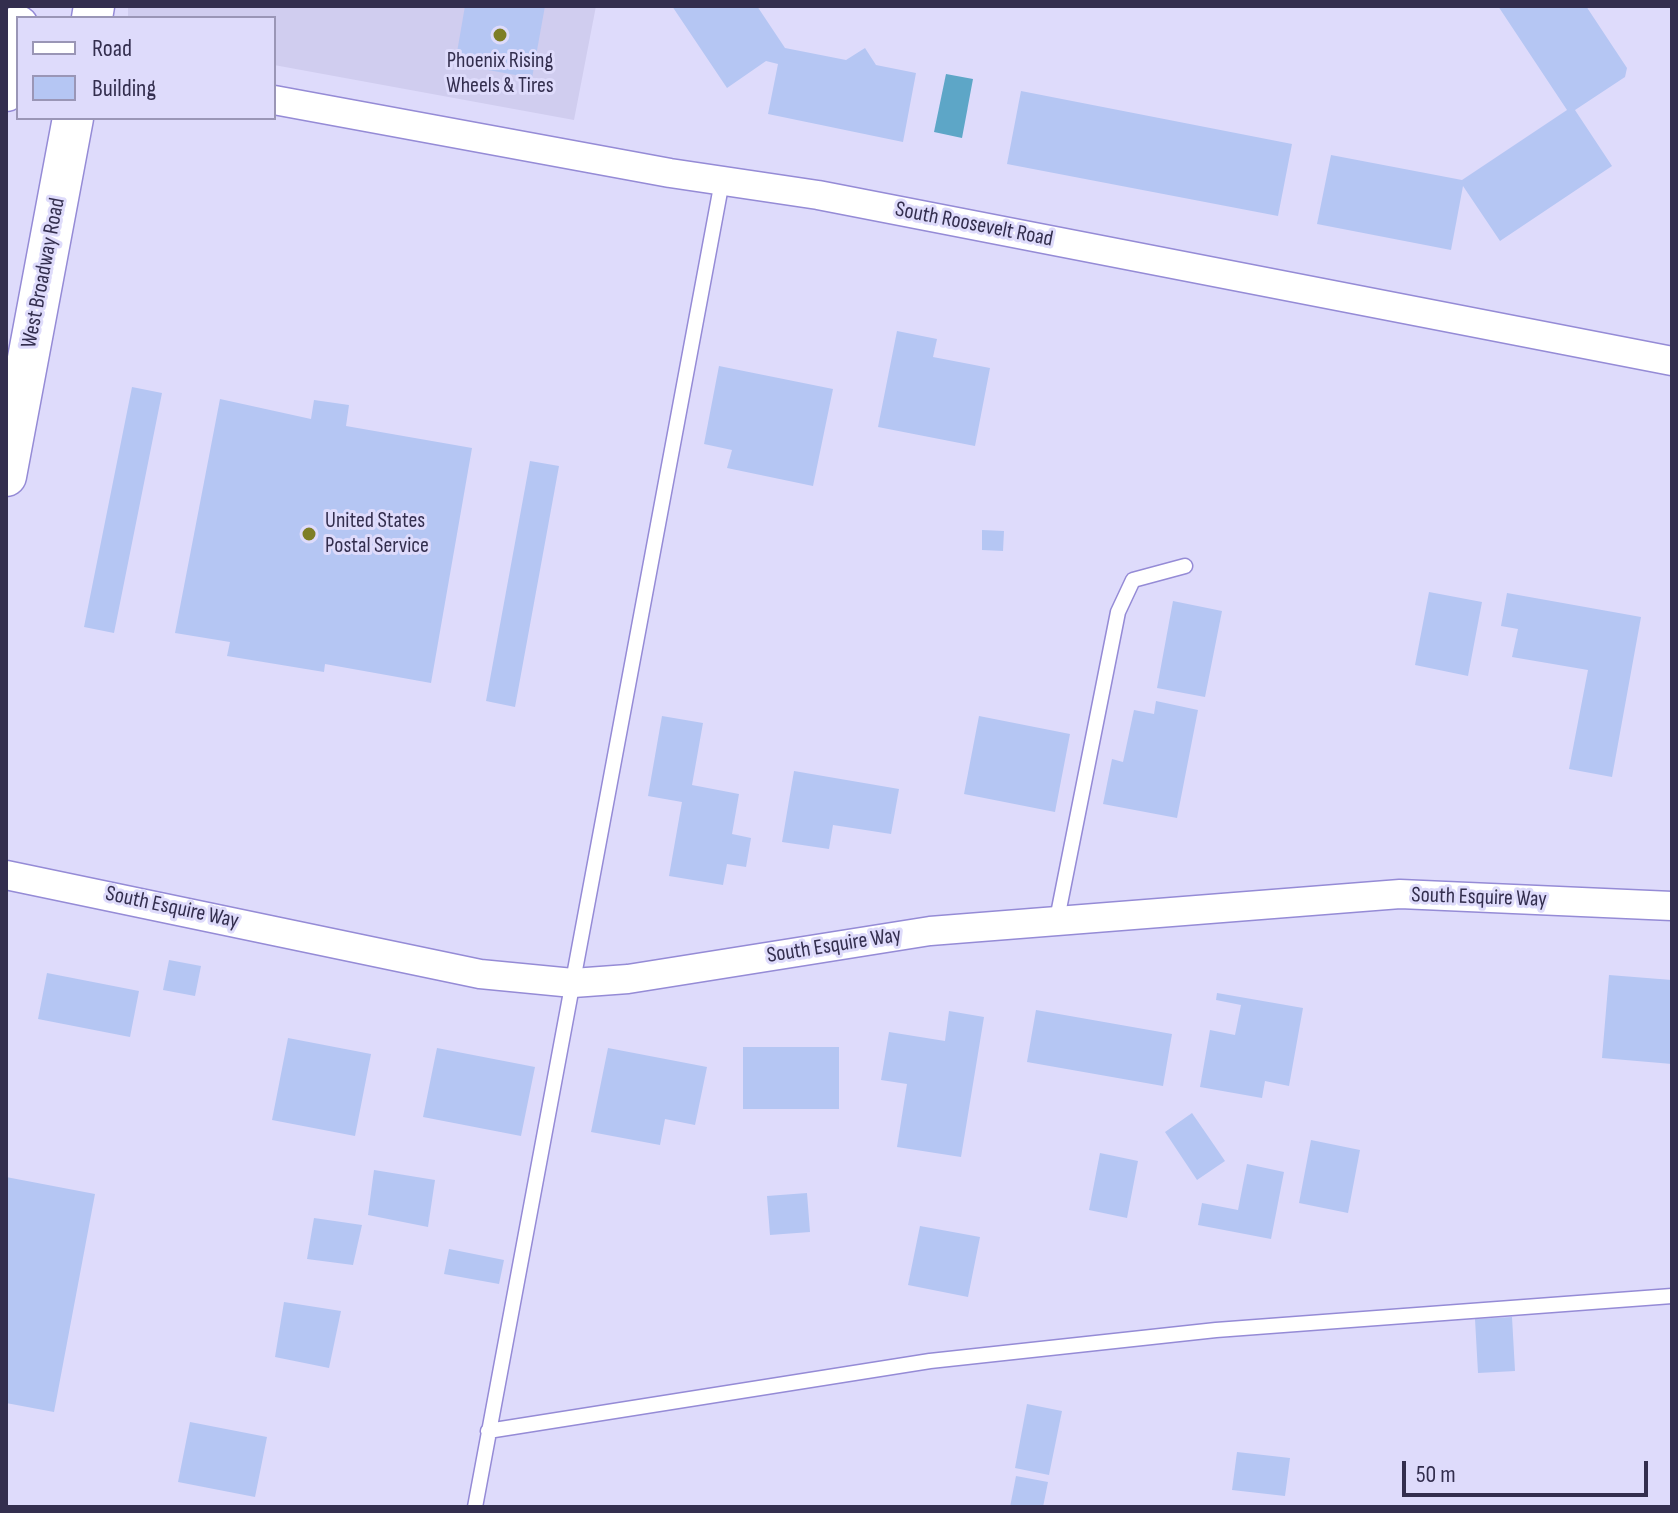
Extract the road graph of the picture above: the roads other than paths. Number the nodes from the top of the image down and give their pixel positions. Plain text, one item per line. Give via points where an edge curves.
1 (16, 43) edge
2 (6, 91) edge
3 (276, 100) edge
4 (73, 120) edge
5 (722, 181) junction
6 (1672, 361) edge
7 (6, 476) edge
8 (1185, 566) dead end
9 (6, 875) edge
10 (1672, 906) edge
11 (1057, 919) junction
12 (573, 983) junction
13 (1672, 1296) edge
14 (488, 1431) junction
15 (475, 1507) edge

1 - 2 main road
3 - 5 street, South Roosevelt Road
4 - 7 main road, West Broadway Road
5 - 6 street, South Roosevelt Road via 834,198
5 - 12 lane
8 - 11 lane via 1133,580 1118,612
9 - 12 street, South Esquire Way via 480,974
10 - 11 street, South Esquire Way via 1400,894
11 - 12 street, South Esquire Way via 930,931
12 - 14 lane
13 - 14 lane via 1216,1330 930,1361
14 - 15 lane

